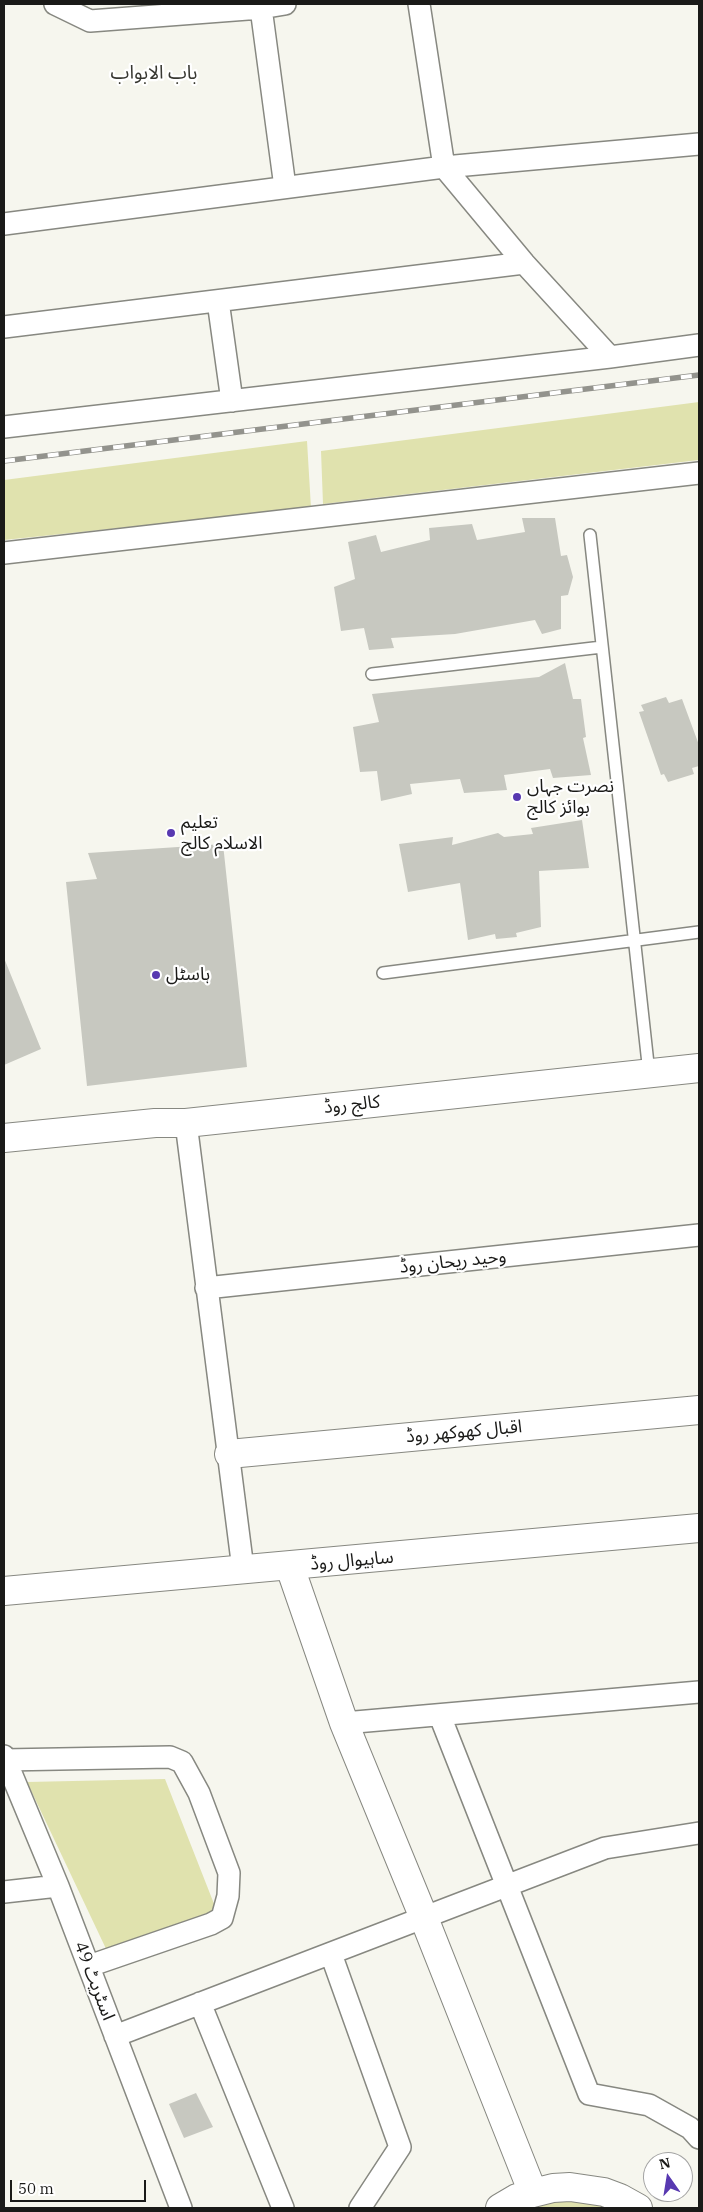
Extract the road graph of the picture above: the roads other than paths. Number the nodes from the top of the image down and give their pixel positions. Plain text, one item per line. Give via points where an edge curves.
1 (55, 4) edge
2 (285, 4) edge
3 (419, 4) edge
4 (261, 8) junction
5 (699, 144) edge
6 (444, 167) junction
7 (285, 188) junction
8 (4, 224) edge
9 (524, 263) junction
10 (218, 301) junction
11 (4, 327) edge
12 (699, 344) edge
13 (610, 357) junction
14 (232, 400) junction
15 (4, 427) edge
16 (699, 473) edge
17 (590, 535) dead end
18 (4, 553) edge
19 (602, 647) junction
20 (372, 674) dead end
21 (699, 932) edge
22 (635, 940) junction
23 (383, 973) dead end
24 (699, 1068) edge
25 (649, 1073) junction
26 (186, 1123) junction
27 (4, 1138) edge
28 (699, 1235) edge
29 (206, 1288) junction
30 (699, 1410) edge
31 (229, 1454) junction
32 (699, 1528) edge
33 (290, 1567) junction
34 (242, 1569) junction
35 (4, 1591) edge
36 (699, 1692) edge
37 (440, 1716) junction
38 (344, 1723) junction
39 (4, 1759) edge
40 (699, 1833) edge
41 (507, 1885) junction
42 (58, 1886) junction
43 (4, 1892) edge
44 (424, 1918) junction
45 (331, 1954) junction
46 (88, 1966) junction
47 (200, 2003) junction
48 (115, 2036) junction
49 (699, 2138) edge
50 (533, 2193) junction
51 (181, 2208) edge
52 (283, 2208) edge
53 (360, 2208) edge
54 (500, 2208) edge
55 (638, 2208) edge

1 - 4 street via 90,21
2 - 4 street
3 - 6 street
4 - 7 street
5 - 6 street
6 - 7 street
6 - 9 street
7 - 8 street
9 - 10 street
9 - 13 street
10 - 11 street
10 - 14 street
12 - 13 street
13 - 14 street
14 - 15 street
16 - 18 street
17 - 19 lane
19 - 20 lane
19 - 22 lane
21 - 22 lane
22 - 23 lane
22 - 25 lane
24 - 25 main road, کالج روڈ
25 - 26 main road, کالج روڈ
26 - 27 main road, کالج روڈ via 155,1123
26 - 29 street
28 - 29 street, وحید ریحان روڈ
29 - 31 street
30 - 31 main road, اقبال کھوکھر روڈ
31 - 34 street
32 - 33 main road, ساہیوال روڈ
33 - 34 main road, ساہیوال روڈ
33 - 38 main road
34 - 35 main road, ساہیوال روڈ
36 - 37 street
37 - 38 street
37 - 41 street
38 - 44 main road
39 - 42 street, اسٹریٹ 49
39 - 46 street via 170,1757 182,1762 199,1793 229,1874 222,1918
40 - 41 street via 605,1848
41 - 44 street
41 - 49 street via 589,2094 649,2105 690,2128
42 - 43 street
42 - 46 street, اسٹریٹ 49
44 - 45 street
44 - 50 main road
45 - 47 street
45 - 53 street via 400,2147
46 - 48 street, اسٹریٹ 49
47 - 48 street
47 - 52 street
48 - 51 street, اسٹریٹ 49
50 - 54 main road
50 - 55 main road via 553,2188 587,2188 620,2198

